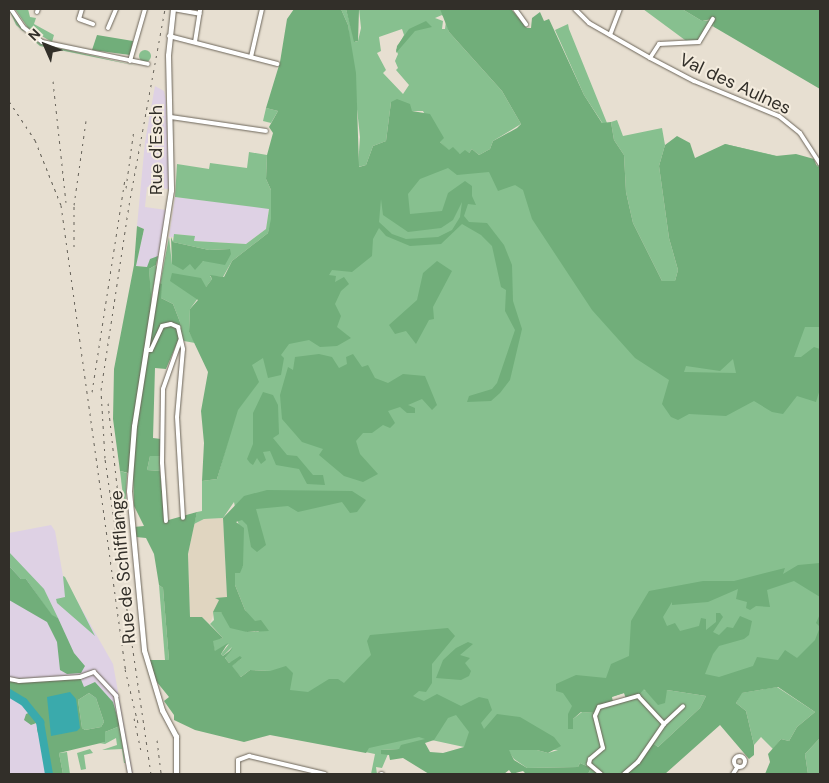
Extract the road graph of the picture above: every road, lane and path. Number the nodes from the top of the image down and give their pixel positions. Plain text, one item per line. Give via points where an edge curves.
1 (11, 9) edge
2 (82, 9) edge
3 (116, 9) edge
4 (144, 9) edge
5 (173, 9) edge
6 (200, 9) edge
7 (262, 9) edge
8 (516, 9) edge
9 (575, 9) edge
10 (620, 9) edge
11 (200, 14) junction
12 (713, 19) dead end
13 (93, 24) dead end
14 (526, 24) dead end
15 (108, 28) dead end
16 (610, 35) junction
17 (169, 36) junction
18 (195, 42) junction
19 (250, 57) junction
20 (650, 58) junction
21 (130, 61) junction
22 (148, 64) dead end
23 (277, 64) dead end
24 (171, 117) junction
25 (266, 131) dead end
26 (820, 164) edge
27 (160, 264) joint
28 (180, 341) junction
29 (146, 350) junction
30 (183, 518) dead end
31 (166, 521) dead end
32 (9, 679) edge
33 (684, 706) dead end
34 (664, 724) junction
35 (738, 766) dead end
36 (130, 774) edge
37 (176, 774) edge
38 (238, 774) edge
39 (325, 774) edge
40 (601, 774) edge
41 (624, 774) edge
42 (733, 774) edge

1 - 21 street via 23,27 42,42
2 - 13 street via 79,19
3 - 15 street
4 - 21 street
5 - 11 street
5 - 17 street, Rue d'Esch
6 - 11 street
7 - 19 street
8 - 14 street
9 - 16 street, Val des Aulnes via 589,23
10 - 16 street
11 - 18 street
12 - 20 street, Val des Aulnes via 699,42 659,44
16 - 20 street, Val des Aulnes
17 - 18 street
17 - 24 street, Rue d'Esch
18 - 19 street
19 - 23 street
20 - 26 street, Val des Aulnes via 694,81 779,116 800,133
21 - 22 street
24 - 25 street
24 - 27 street, Rue d'Esch via 171,190
27 - 29 street, Rue de Schifflange
28 - 29 street via 178,327 167,324 158,331 151,350
28 - 30 street via 183,365 177,418
28 - 31 street via 163,389 162,463
29 - 37 street, Rue de Schifflange via 132,448 129,512 144,650 162,710 176,736
32 - 36 street via 62,678 94,672 116,696
33 - 34 street
34 - 40 street via 638,696 599,707 595,716 603,748 590,759 589,764
34 - 41 street via 638,762
35 - 42 street
38 - 39 street via 238,760 249,756

